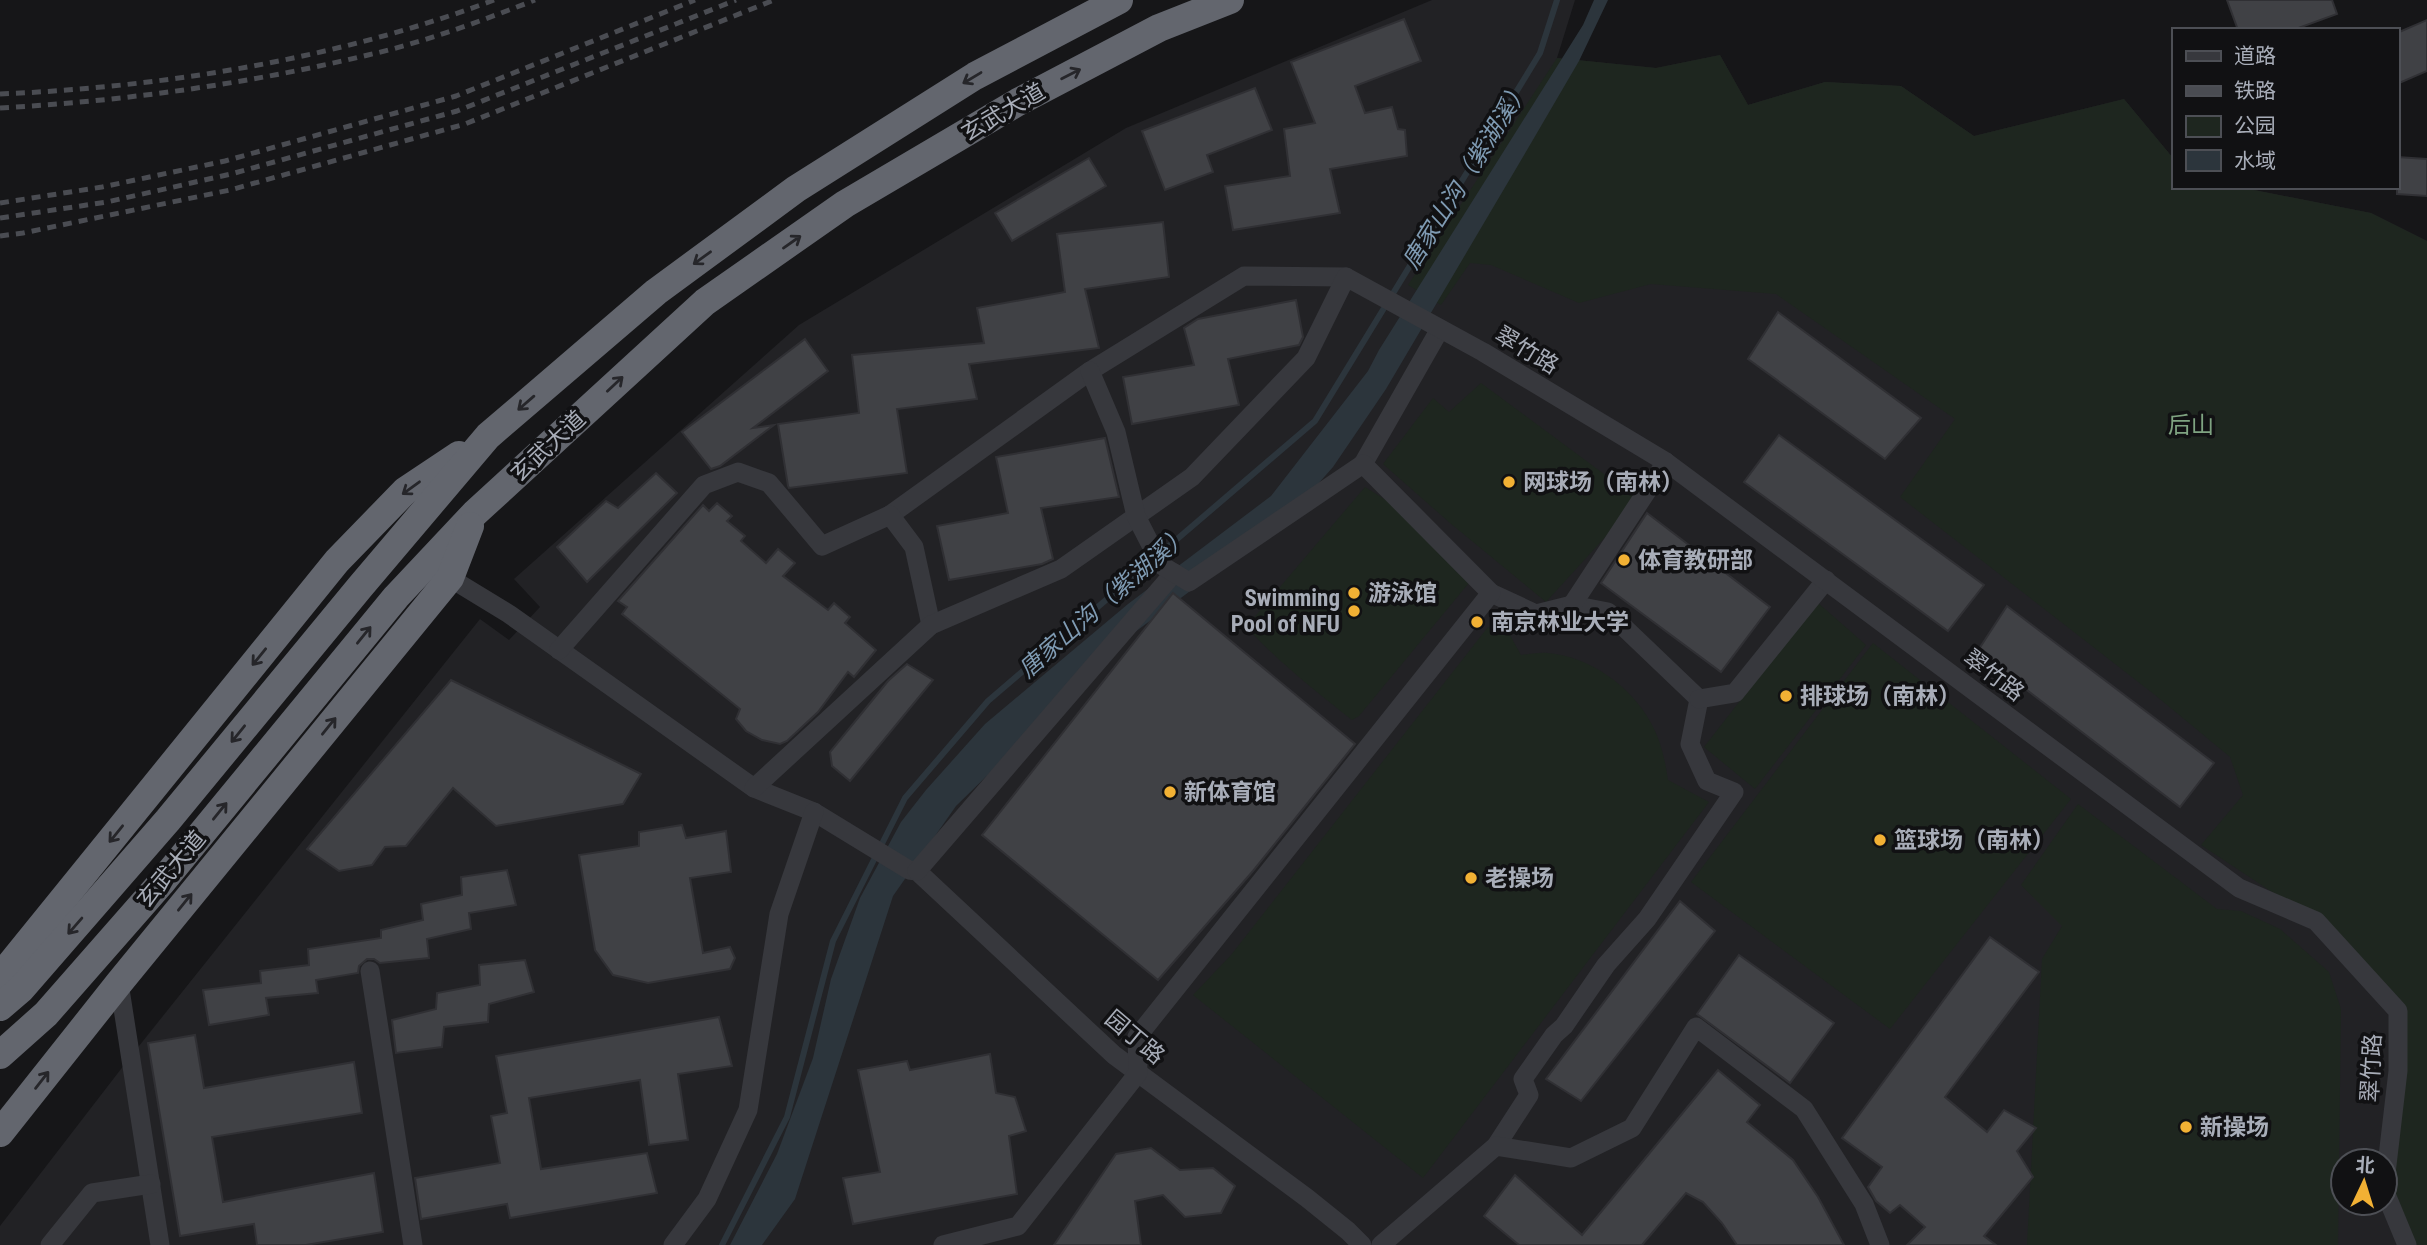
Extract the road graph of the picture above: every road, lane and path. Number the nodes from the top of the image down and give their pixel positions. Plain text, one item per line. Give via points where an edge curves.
1 (1119, 0) edge
2 (1230, 0) edge
3 (1346, 277) junction
4 (1440, 329) junction
5 (1090, 372) junction
6 (488, 436) junction
7 (1667, 461) junction
8 (1363, 464) junction
9 (475, 513) junction
10 (890, 515) junction
11 (1136, 516) junction
12 (1167, 569) junction
13 (450, 578) junction
14 (1826, 580) junction
15 (1490, 593) junction
16 (1572, 604) junction
17 (931, 625) junction
18 (559, 650) junction
19 (1699, 699) junction
20 (754, 788) junction
21 (814, 812) junction
22 (917, 871) junction
23 (370, 971) dead end
24 (10, 983) edge
25 (119, 983) junction
26 (0, 1007) edge
27 (0, 1055) edge
28 (1138, 1073) junction
29 (0, 1133) edge
30 (1496, 1146) junction
31 (2389, 1147) edge
32 (151, 1184) junction
33 (2395, 1217) edge
34 (50, 1245) edge
35 (160, 1245) edge
36 (413, 1245) edge
37 (673, 1245) edge
38 (943, 1245) edge
39 (1362, 1245) edge
40 (1381, 1245) edge
41 (1881, 1245) edge
42 (2407, 1245) edge

1 -> 6 highway, 玄武大道 via 975,76 796,189 656,292
9 -> 2 highway, 玄武大道 via 705,302 845,204 1018,102 1159,28
3 - 4 lane, 翠竹路
3 - 5 lane via 1244,276
3 - 11 lane via 1306,358 1192,477
4 - 7 lane, 翠竹路
4 - 8 lane
5 - 10 lane
5 - 11 lane via 1116,432
6 -> 24 highway, 玄武大道 via 167,820
6 -> 24 highway via 405,491 337,561
7 - 14 lane, 翠竹路
7 - 16 lane
8 - 12 lane via 1189,582
8 - 15 lane
9 - 13 highway
27 -> 9 highway, 玄武大道 via 46,1014 161,883 396,597
10 - 17 lane via 914,547
10 - 18 lane via 822,546 769,483 737,472 704,485
11 - 12 lane
11 - 17 lane via 1061,569
12 - 22 lane
13 - 18 lane, 园丁路
25 -> 13 highway
14 - 19 lane via 1735,693
14 - 31 lane, 翠竹路 via 2239,888 2316,922 2398,1011 2398,1072
15 - 16 lane via 1536,614
15 - 28 lane via 1136,1037
16 - 19 lane via 1608,612
17 - 20 lane
18 - 20 lane, 园丁路
19 - 30 lane via 1690,744 1707,781 1734,792 1647,919 1606,965 1523,1079 1529,1095
20 - 21 lane, 园丁路
21 - 22 lane, 园丁路
21 - 37 lane via 779,914 748,1110 707,1199
22 - 28 lane, 园丁路
23 - 36 lane
24 - 26 highway
29 -> 25 highway
25 - 32 lane
28 - 38 lane via 1018,1226
28 - 39 lane, 园丁路 via 1307,1198
30 - 40 lane
30 - 41 lane via 1570,1158 1632,1128 1696,1027 1804,1109 1864,1204
32 - 34 lane via 92,1193
32 - 35 lane
33 - 42 lane

